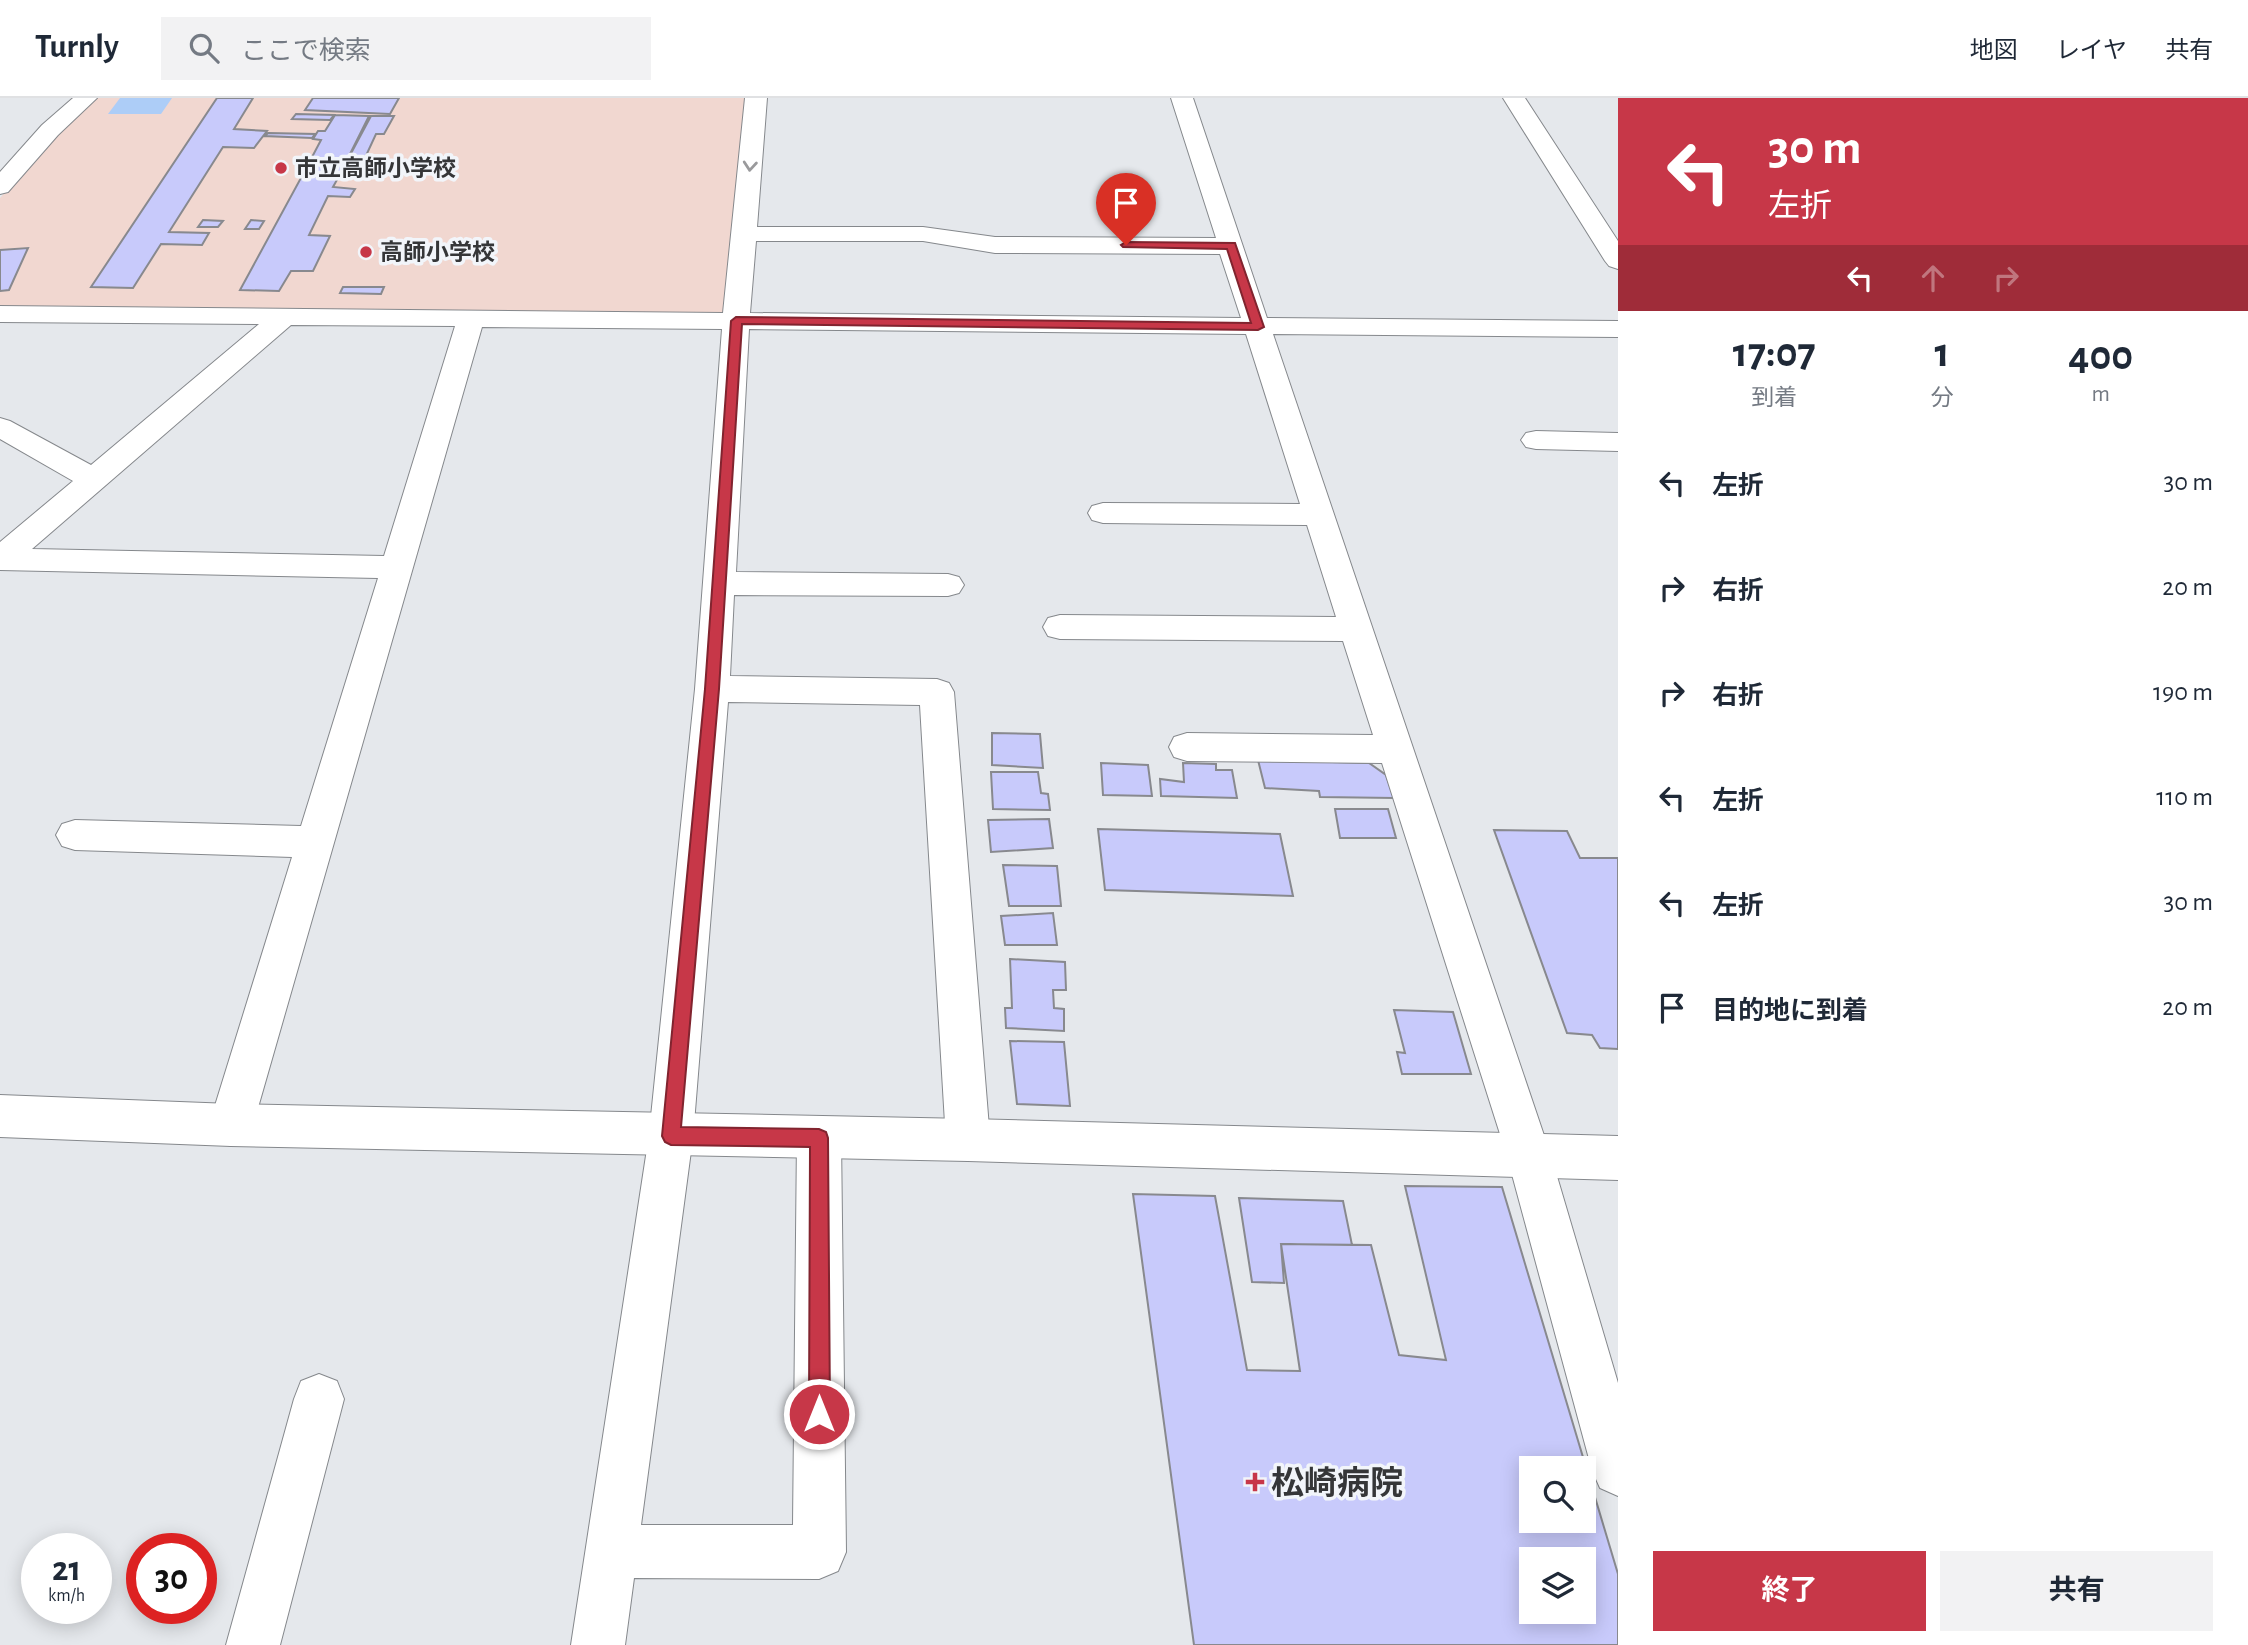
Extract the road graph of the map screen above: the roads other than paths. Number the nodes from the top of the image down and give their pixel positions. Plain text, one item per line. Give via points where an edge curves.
1 (86, 98) edge
2 (756, 98) edge
3 (1182, 98) edge
4 (1514, 98) edge
5 (0, 187) edge
6 (744, 234) junction
7 (1231, 246) junction
8 (1618, 261) edge
9 (0, 314) edge
10 (285, 316) junction
11 (471, 318) junction
12 (736, 321) junction
13 (1258, 327) junction
14 (1618, 329) edge
15 (0, 427) edge
16 (1536, 440) dead end
17 (1618, 442) edge
18 (94, 480) junction
19 (1103, 513) dead end
20 (1320, 515) junction
21 (0, 559) edge
22 (395, 567) junction
23 (719, 583) junction
24 (948, 585) dead end
25 (1060, 627) dead end
26 (1357, 629) junction
27 (712, 689) junction
28 (1187, 747) dead end
29 (1396, 749) junction
30 (75, 835) dead end
31 (315, 842) junction
32 (0, 1116) edge
33 (232, 1125) junction
34 (671, 1136) junction
35 (819, 1138) junction
36 (968, 1140) junction
37 (1529, 1156) junction
38 (1618, 1158) edge
39 (319, 1399) dead end
40 (1618, 1469) edge
41 (611, 1551) junction
42 (253, 1645) edge
43 (597, 1645) edge

1 - 5 street via 50,130
2 -> 6 street
3 - 7 street
4 - 8 street
6 - 7 street via 923,234 995,245
6 - 12 street
7 - 13 street
9 - 10 street
10 - 11 street
10 - 18 street
11 - 12 street
11 - 22 street
12 - 13 street
12 - 23 street
13 - 14 street
13 - 20 street
15 - 18 street
16 - 17 street
18 - 21 street
19 - 20 street
20 - 26 street
21 - 22 street
22 - 31 street
23 - 24 street
23 - 27 street
25 - 26 street
26 - 29 street
27 - 34 street
27 - 36 street via 937,692
28 - 29 street
29 - 37 street
30 - 31 street
31 - 33 street
32 - 33 street
33 - 34 street
34 - 35 street
34 - 41 street
35 - 36 street
35 - 41 street via 820,1552
36 - 37 street
37 - 38 street
37 - 40 street
39 - 42 street
41 - 43 street

